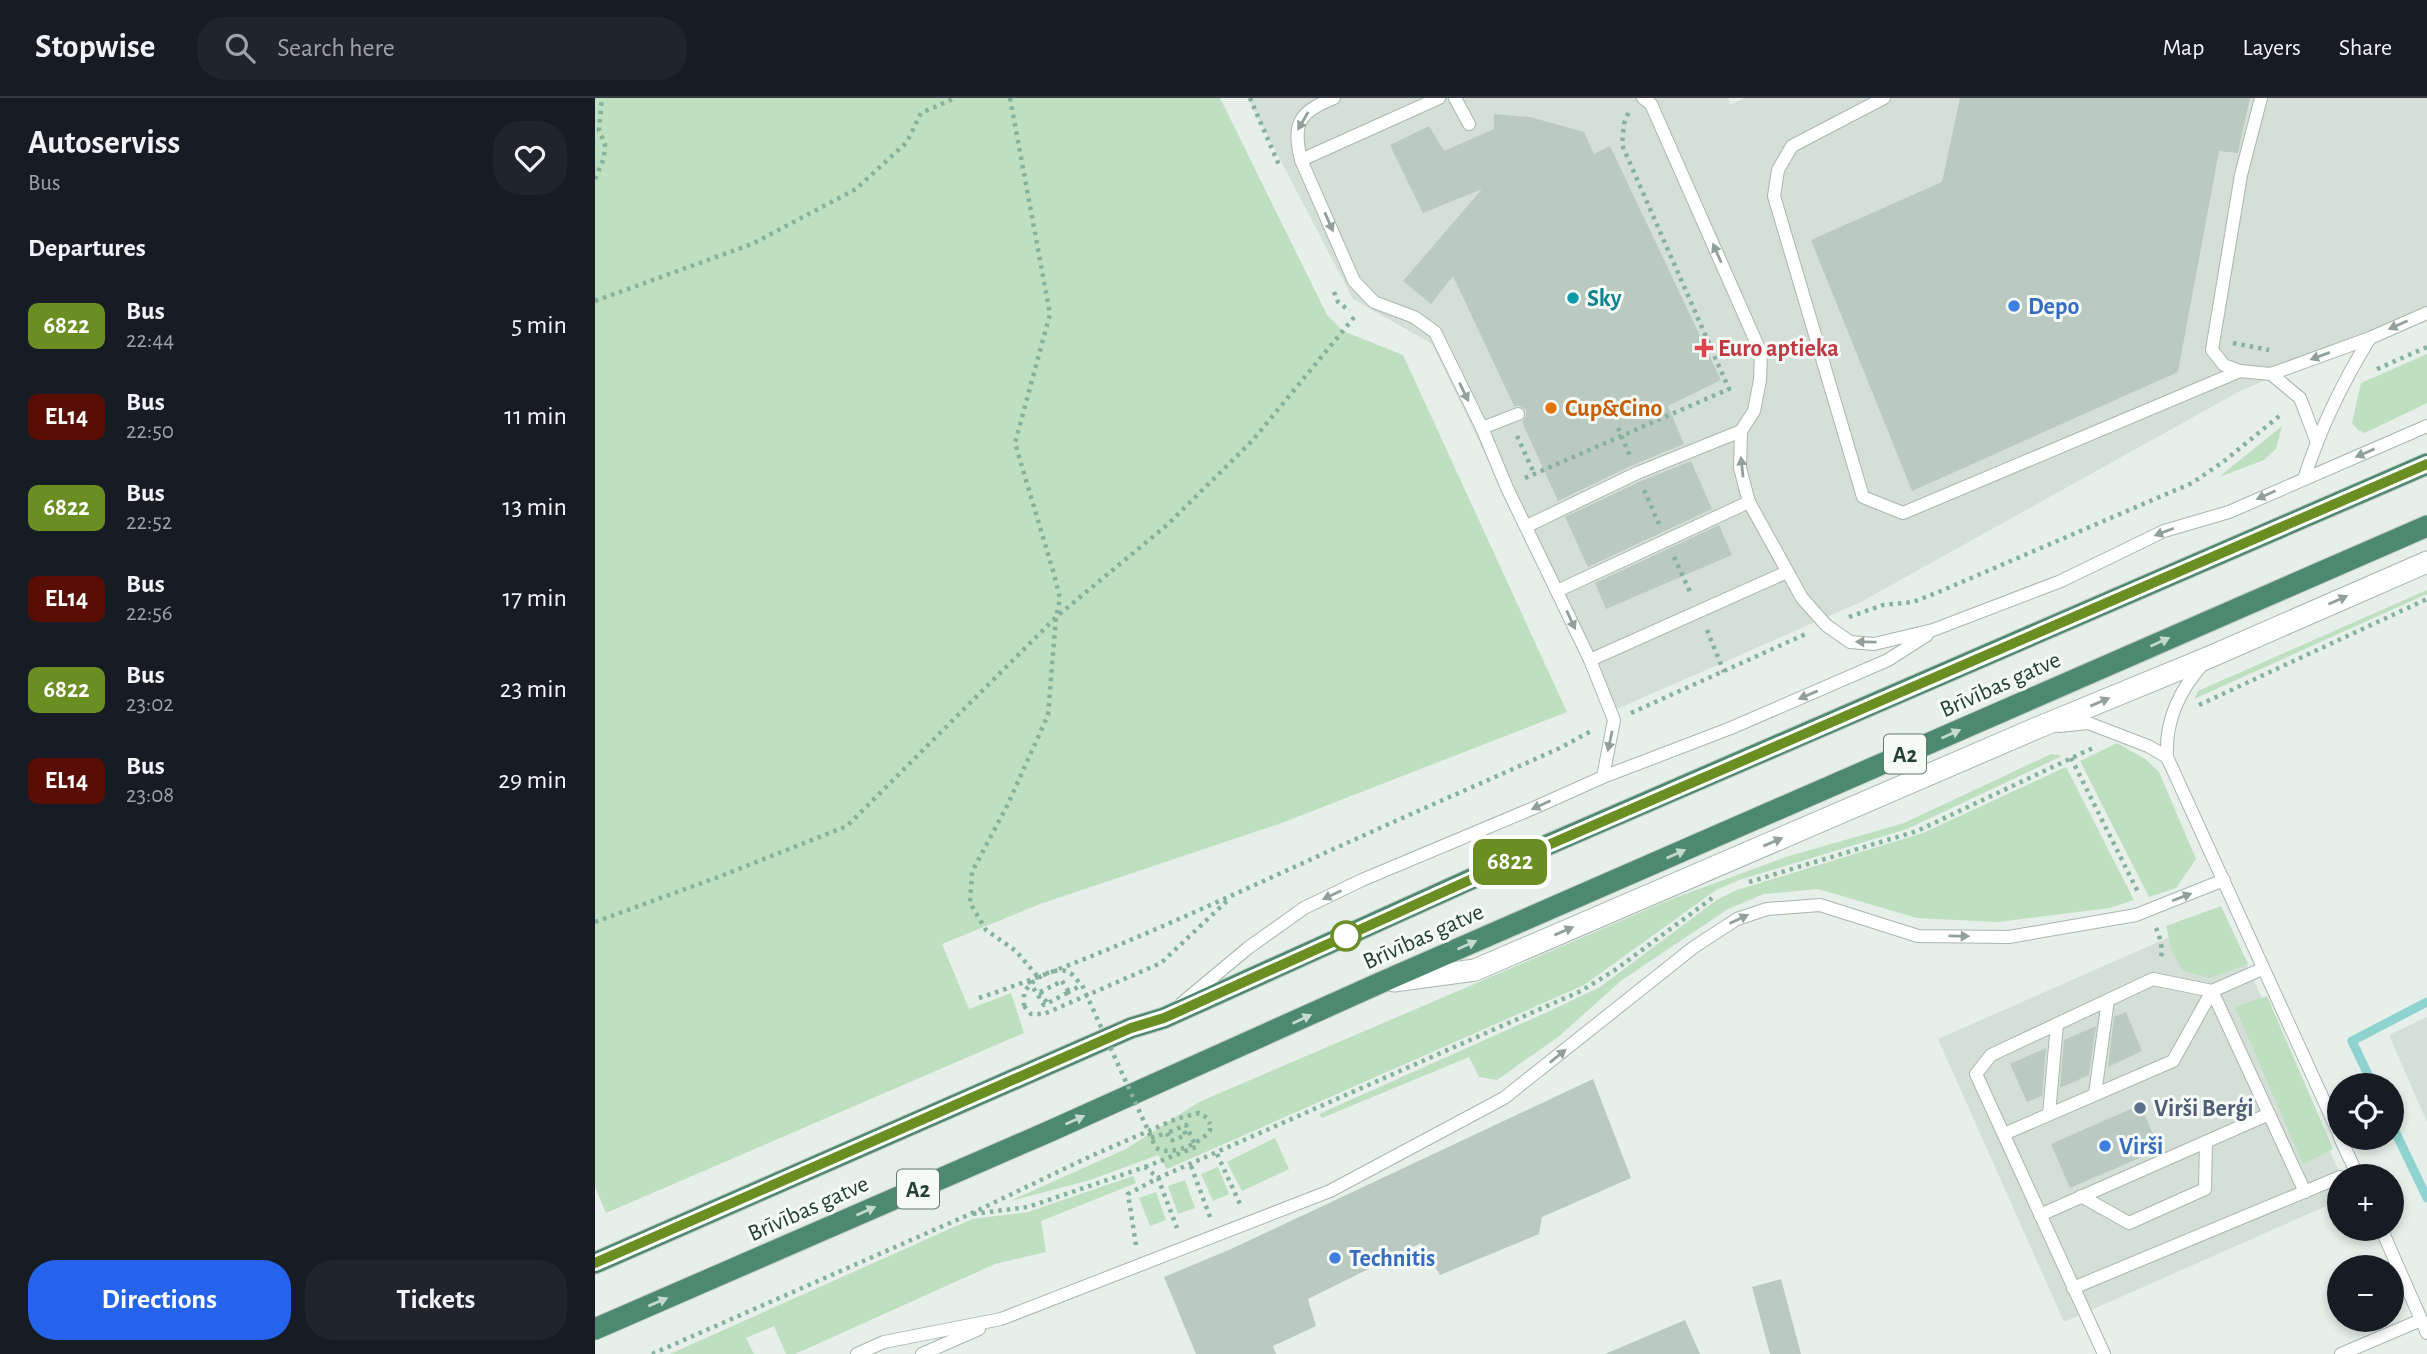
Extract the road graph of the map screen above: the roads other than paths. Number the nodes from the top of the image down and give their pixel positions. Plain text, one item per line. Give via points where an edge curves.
1 (1334, 98) edge
2 (1439, 98) edge
3 (1455, 98) edge
4 (1643, 98) edge
5 (1884, 98) edge
6 (2261, 98) edge
7 (1469, 124) dead end
8 (1301, 160) junction
9 (2427, 313) edge
10 (2369, 338) junction
11 (2240, 371) junction
12 (2271, 374) junction
13 (1513, 416) road end
14 (2427, 426) edge
15 (1482, 428) junction
16 (1741, 431) junction
17 (2316, 440) junction
18 (2427, 464) edge
19 (2304, 479) junction
20 (1749, 502) junction
21 (1527, 526) junction
22 (2427, 526) edge
23 (2427, 562) edge
24 (1787, 572) junction
25 (1557, 591) junction
26 (1933, 631) junction
27 (2212, 656) junction
28 (1590, 660) junction
29 (2037, 728) junction
30 (2167, 757) junction
31 (1603, 777) junction
32 (2224, 880) junction
33 (2262, 969) junction
34 (1382, 982) junction
35 (2212, 991) junction
36 (2108, 1000) junction
37 (1164, 1018) junction
38 (2057, 1024) junction
39 (2095, 1094) junction
40 (2327, 1109) edge
41 (2049, 1114) junction
42 (2269, 1114) junction
43 (2004, 1134) junction
44 (2206, 1142) junction
45 (2327, 1182) edge
46 (2305, 1192) junction
47 (2081, 1196) junction
48 (2040, 1214) junction
49 (2387, 1241) edge
50 (595, 1263) edge
51 (2073, 1288) junction
52 (1001, 1319) junction
53 (2421, 1320) junction
54 (595, 1329) edge
55 (2427, 1333) edge
56 (943, 1349) edge
57 (857, 1354) edge
58 (922, 1354) edge
59 (2104, 1354) edge
60 (2341, 1354) edge

1 -> 8 lane via 1313,107 1298,125
2 - 8 lane
3 - 7 lane
16 -> 4 lane via 1754,411 1761,353 1658,119
5 - 11 lane via 1792,146 1778,170 1774,196 1863,497 1903,513
6 - 11 lane via 2241,175 2212,349 2224,365
8 -> 15 lane via 1354,281 1374,302 1414,317 1434,332
9 -> 10 lane
10 -> 12 lane
10 - 17 lane
11 - 12 lane
12 - 17 lane via 2300,398
13 - 15 lane
14 -> 19 lane
15 - 21 lane
20 -> 16 lane via 1740,468
16 - 21 lane via 1637,473
17 - 19 lane
18 - 37 highway, Brīvības gatve / A2 via 1523,856
19 -> 26 lane via 2229,512 2164,531 2061,581
20 - 24 lane
20 - 25 lane
21 - 25 lane
34 -> 22 highway, Brīvības gatve / A2
27 -> 23 street
26 -> 24 lane via 1874,643 1850,642 1826,625
24 - 28 lane
25 -> 28 lane
26 -> 31 lane via 1888,660
29 -> 27 street
27 - 30 lane via 2181,692 2170,719
28 -> 31 lane via 1614,720
29 - 30 lane via 2088,723
34 -> 29 street via 1475,970
30 - 32 lane
31 -> 37 lane via 1304,908
32 - 33 lane
52 -> 32 lane via 1330,1191 1504,1098 1737,919 1767,909 1820,905 1918,936 2009,937 2123,917
33 - 35 lane
33 - 40 lane
54 -> 34 highway, Brīvības gatve / A2
35 - 36 lane via 2153,979
35 - 39 lane via 2173,1061
35 - 42 lane
36 - 38 lane
36 - 39 lane
37 - 50 highway, Brīvības gatve / A2 via 1131,1028
38 - 41 lane
38 - 43 lane via 1991,1055 1976,1074
39 - 41 lane
41 - 43 lane
42 - 44 lane
42 - 46 lane
43 - 48 lane
44 - 47 lane
44 - 47 lane via 2205,1189 2129,1223
45 - 46 lane
46 - 51 lane
47 - 48 lane
48 - 51 lane
49 - 53 lane
51 - 59 lane
52 - 56 lane
52 - 57 lane via 884,1342
53 - 55 lane
53 - 60 lane
56 - 58 lane

